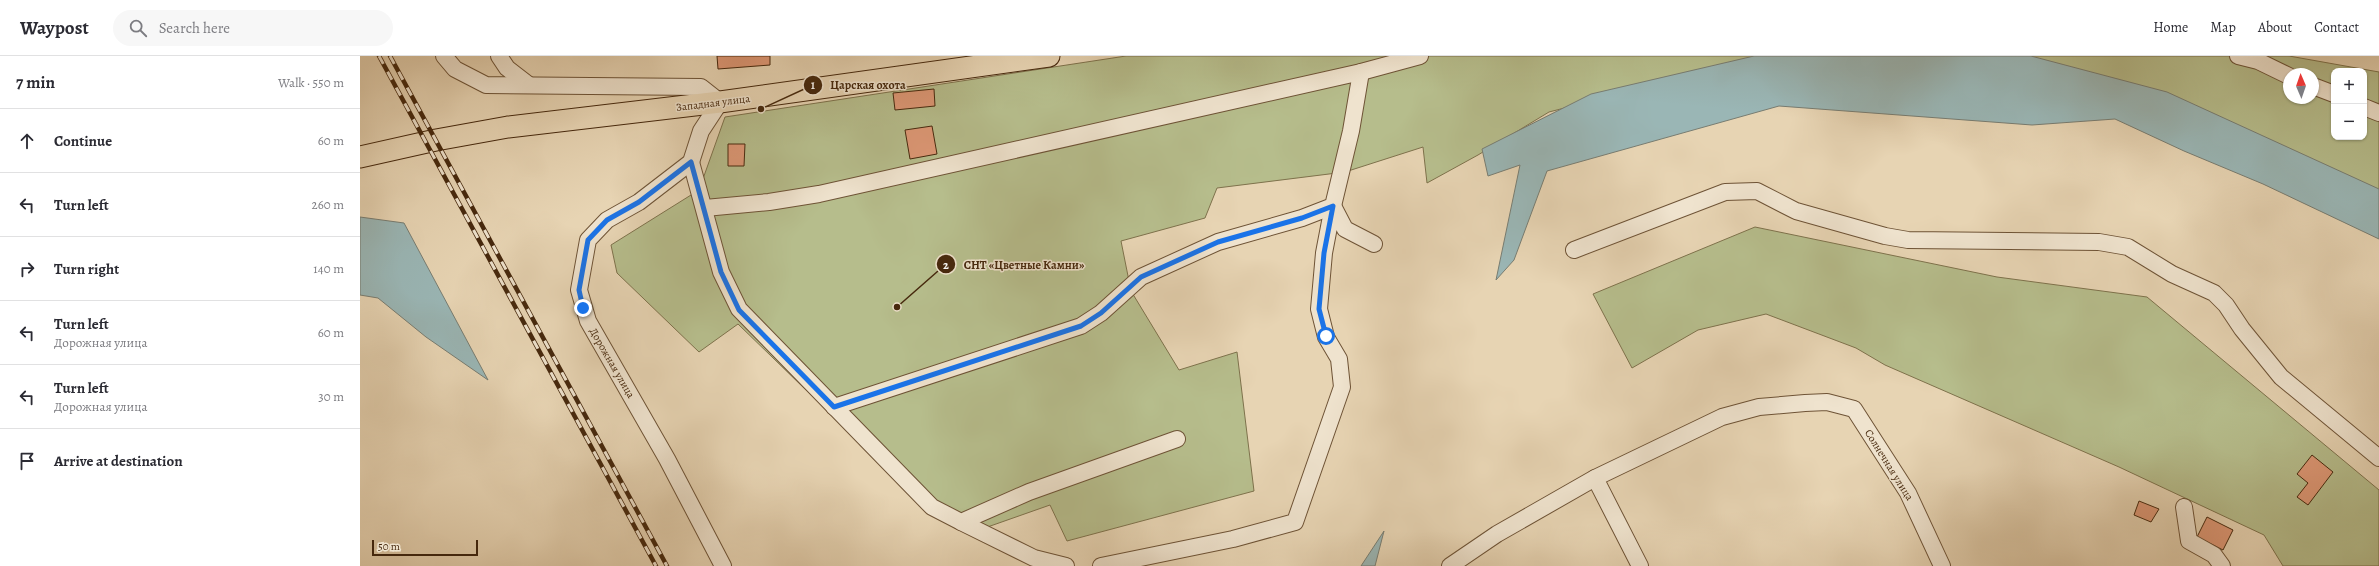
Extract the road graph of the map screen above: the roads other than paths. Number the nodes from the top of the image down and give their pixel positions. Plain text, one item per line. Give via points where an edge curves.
1 (444, 56) edge
2 (499, 56) edge
3 (1049, 56) edge
4 (1420, 56) edge
5 (2238, 56) edge
6 (1392, 60) edge
7 (1360, 72) junction
8 (2283, 73) edge
9 (529, 85) junction
10 (2319, 88) edge
11 (2331, 93) edge
12 (720, 102) junction
13 (2367, 108) edge
14 (2379, 113) edge
15 (360, 157) edge
16 (691, 162) junction
17 (1333, 206) junction
18 (705, 208) junction
19 (1374, 244) dead end
20 (1574, 250) dead end
21 (834, 407) junction
22 (1177, 439) dead end
23 (2379, 458) edge
24 (1594, 478) junction
25 (2184, 507) dead end
26 (961, 522) junction
27 (723, 566) edge
28 (1066, 566) edge
29 (1101, 566) edge
30 (1450, 566) edge
31 (1640, 566) edge
32 (1942, 566) edge
33 (2222, 566) edge

1 - 9 street via 455,69 486,85
2 - 9 street via 507,68
3 - 12 main road, Западная улица
4 - 6 street
5 - 8 street via 2258,61
6 - 7 street
7 - 17 street via 1351,130
7 - 18 street via 819,194
9 - 12 street via 701,86
10 - 11 street
12 - 15 main road, Западная улица via 508,127
12 - 16 street via 701,131
13 - 14 street
16 - 18 street
16 - 27 street, Дорожная улица via 639,202 607,220 596,230 588,240 579,290 588,321 668,459
17 - 19 street via 1345,229
17 - 21 street via 1302,218 1218,242 1141,277 1101,313 1081,326
17 - 29 street via 1324,253 1319,309 1326,336 1339,359 1342,387 1296,522
18 - 21 street via 721,272 739,310
20 - 23 street via 1724,192 1757,191 1796,211 1908,240 2100,242 2128,247 2172,274 2214,293 2281,377
21 - 26 street via 932,507
22 - 26 street via 1029,492
24 - 30 street via 1497,534
24 - 31 street
24 - 32 street, Солнечная улица via 1722,417 1760,407 1827,402 1854,409 1908,493
25 - 33 street via 2189,541 2214,555
26 - 28 street via 1034,558

